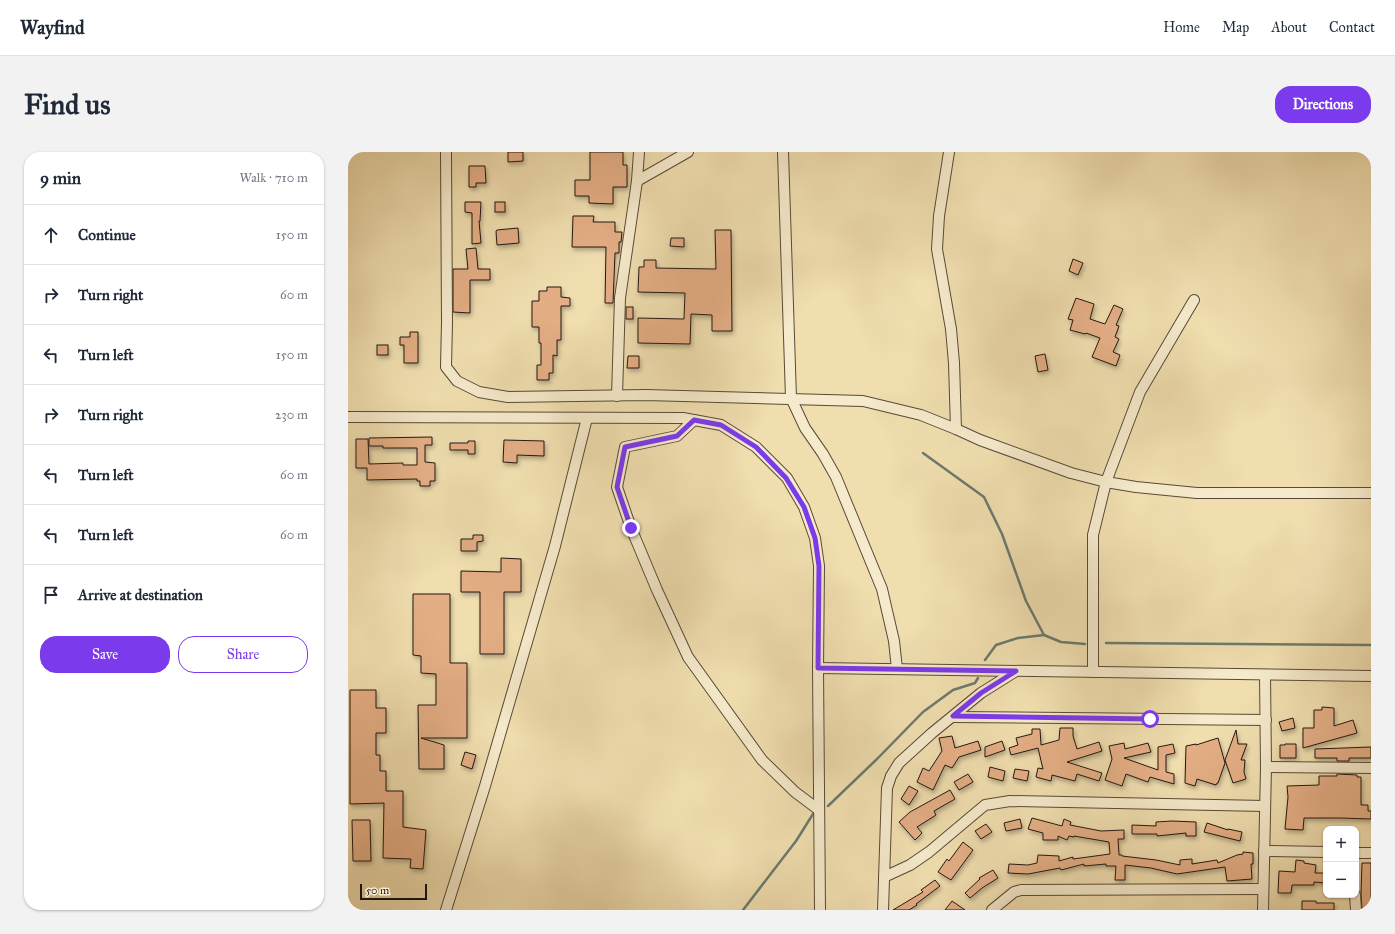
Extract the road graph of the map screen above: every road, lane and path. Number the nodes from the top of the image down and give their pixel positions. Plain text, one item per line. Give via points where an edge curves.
1 (446, 152) edge
2 (639, 152) edge
3 (688, 152) edge
4 (783, 152) edge
5 (949, 152) edge
6 (637, 181) junction
7 (1194, 300) dead end
8 (617, 396) junction
9 (791, 398) junction
10 (348, 417) edge
11 (587, 418) junction
12 (694, 420) junction
13 (956, 429) junction
14 (1106, 482) junction
15 (1371, 493) edge
16 (818, 668) junction
17 (897, 669) junction
18 (1016, 671) junction
19 (1093, 672) junction
20 (1265, 675) junction
21 (1371, 676) edge
22 (953, 716) junction
23 (1266, 720) junction
24 (1266, 767) junction
25 (1371, 768) edge
26 (1265, 806) junction
27 (819, 810) junction
28 (1264, 851) junction
29 (1323, 852) edge
30 (1359, 853) edge
31 (1371, 853) edge
32 (884, 877) junction
33 (1263, 889) junction
34 (1355, 898) edge
35 (446, 910) edge
36 (820, 910) edge
37 (883, 910) edge
38 (992, 910) edge
39 (1262, 910) edge
40 (1356, 910) edge

1 - 8 street via 446,367 457,381 479,392 508,397
2 - 6 street
3 - 6 street
4 - 9 street
5 - 13 street via 937,249 951,329
6 - 8 street via 620,298
7 - 14 street via 1140,392
8 - 9 street
9 - 13 street via 863,401 921,415
9 - 17 street via 805,428 836,477 882,589 894,641
10 - 11 street
11 - 12 street
11 - 35 street via 555,546
12 - 16 street via 721,425 756,447 786,478 804,507 815,538 819,566
12 - 27 street via 677,436 625,447 617,487 631,528 688,657 762,760 795,792
13 - 14 street via 1071,473
14 - 15 street via 1197,493
14 - 19 street via 1094,535
16 - 17 street
16 - 27 street
17 - 18 street
18 - 19 street
18 - 22 street via 981,693
19 - 20 street
20 - 21 street
20 - 23 street
22 - 23 street
22 - 32 street via 899,763 891,776 887,788
23 - 24 street
24 - 25 street
24 - 26 street
26 - 28 street
26 - 32 street via 1010,801 985,805 929,852 910,865
27 - 36 street
28 - 29 street
28 - 33 street
30 - 31 street
32 - 37 street
33 - 38 street via 1021,890 1014,892
33 - 39 street
34 - 40 street

